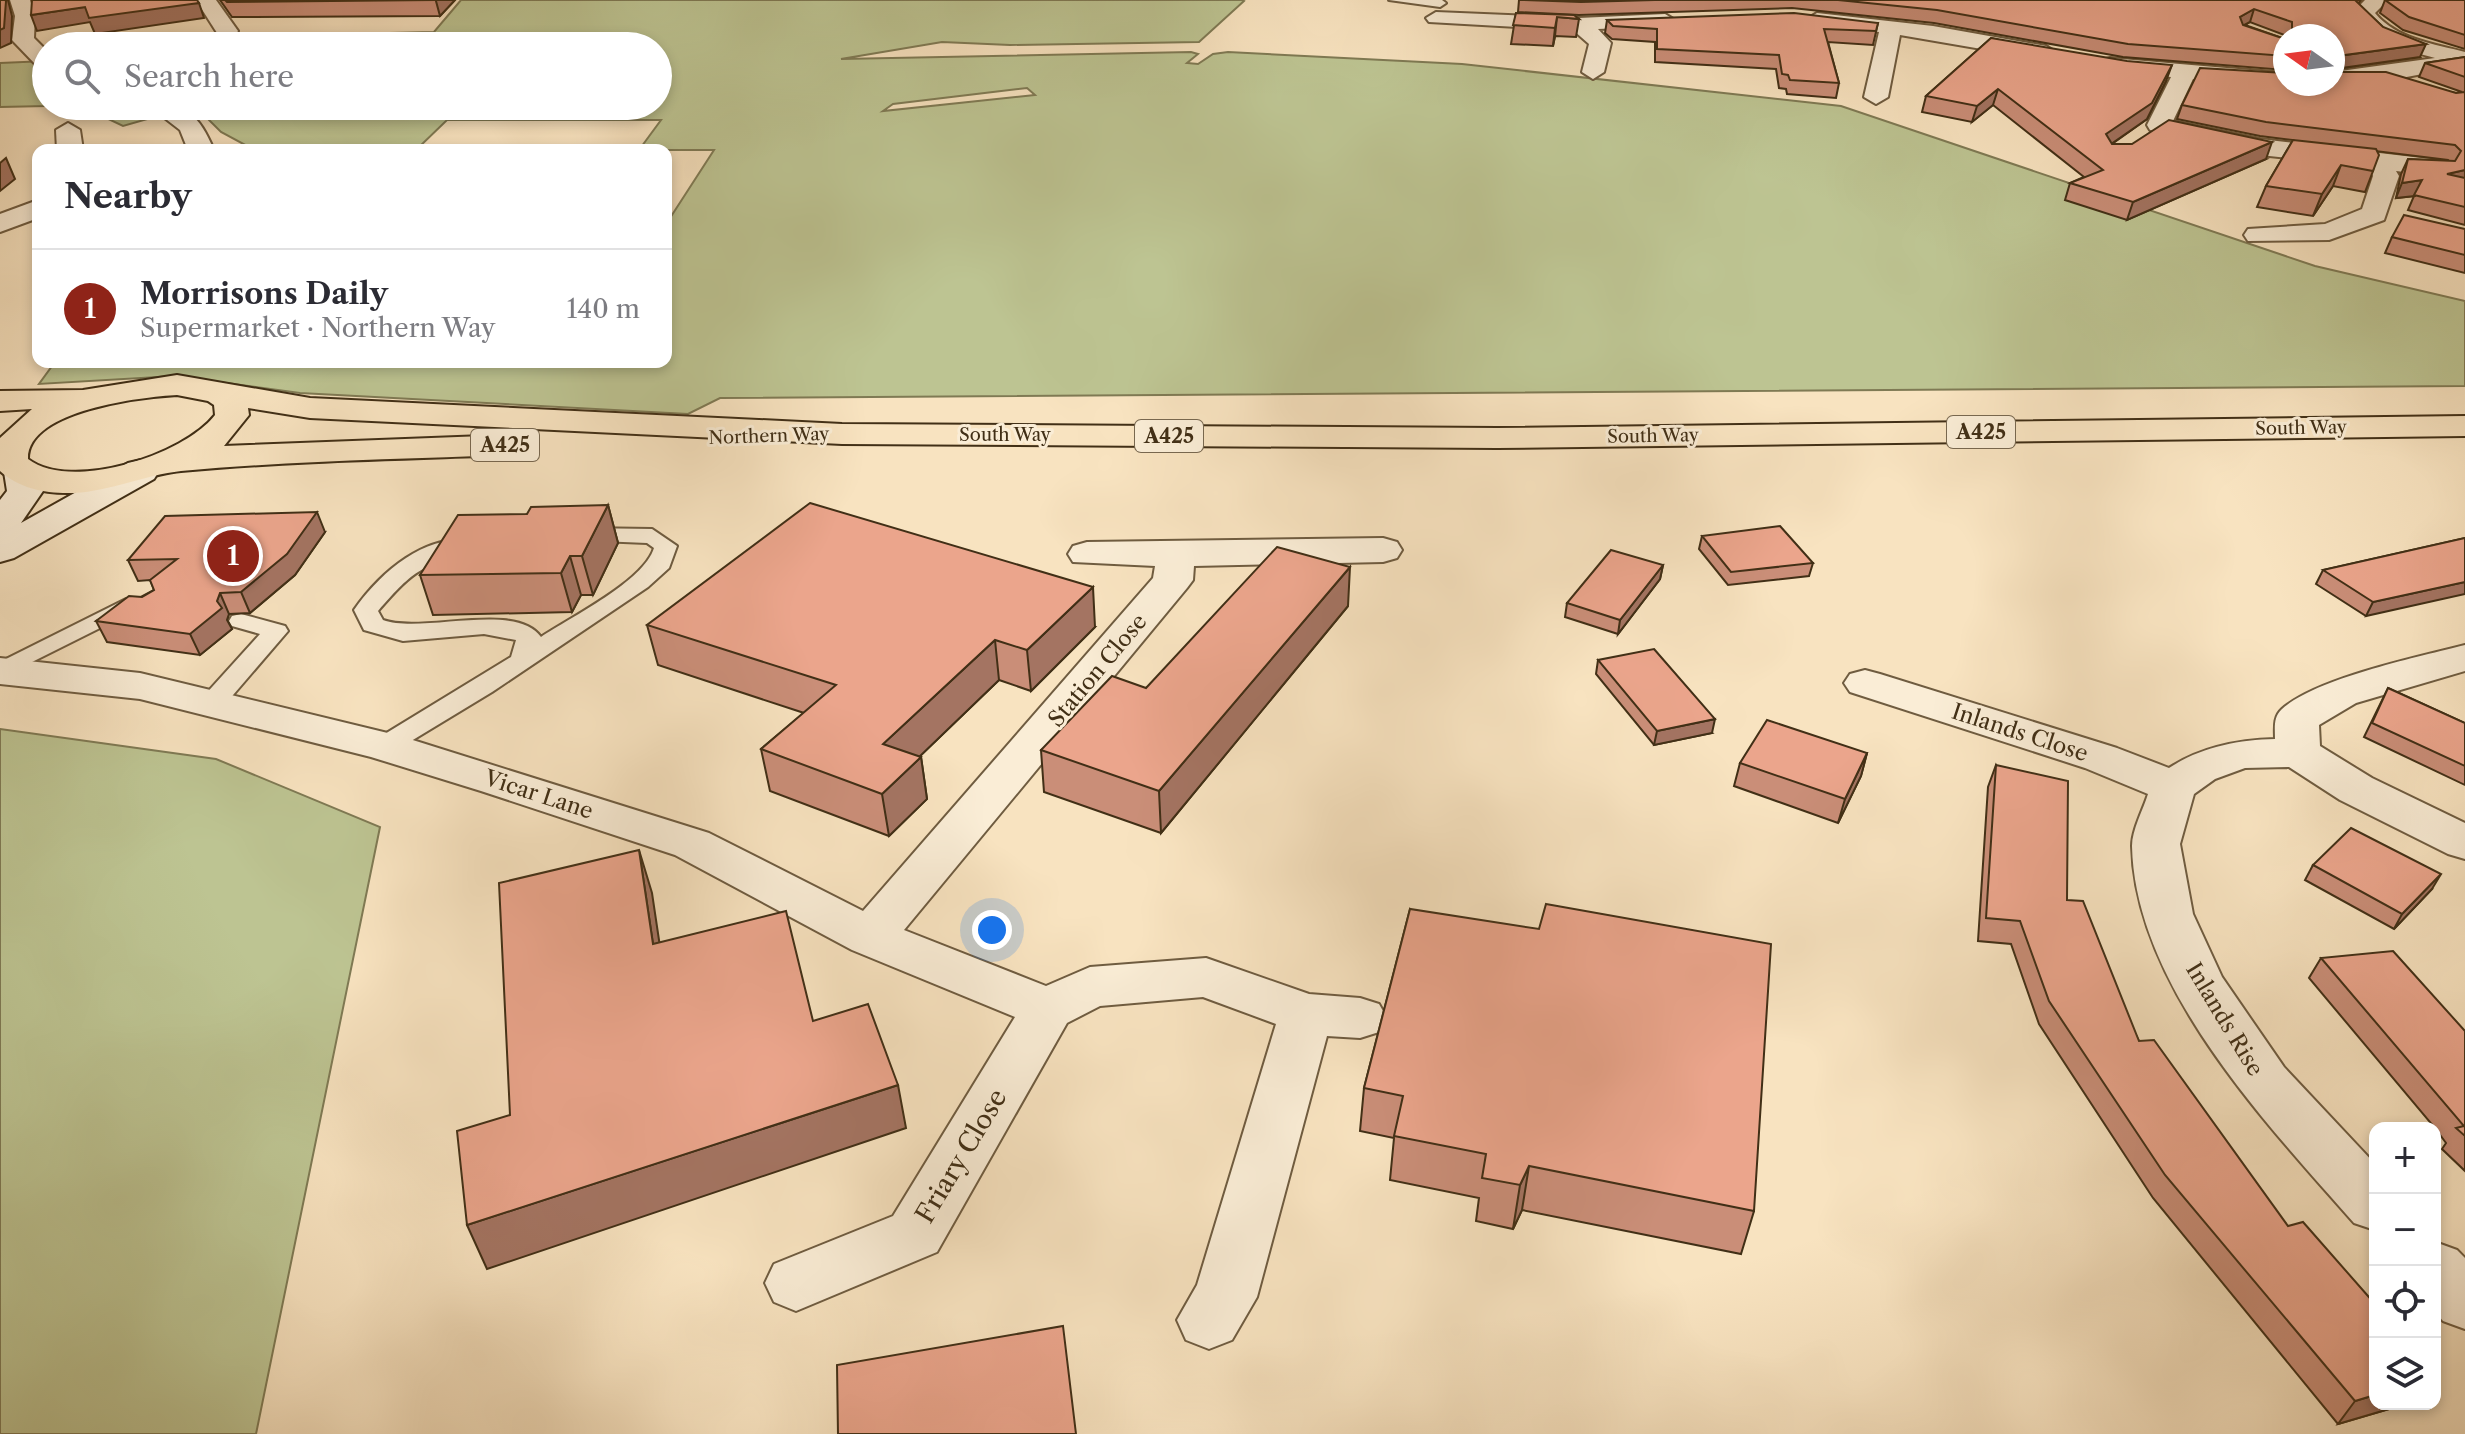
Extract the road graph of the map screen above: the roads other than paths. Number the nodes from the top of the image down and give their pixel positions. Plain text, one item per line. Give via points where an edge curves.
1 (206, 0) edge
2 (1395, 0) edge
3 (2378, 0) edge
4 (21, 11) edge
5 (1436, 14) edge
6 (1792, 17) edge
7 (1998, 18) edge
8 (1681, 19) edge
9 (0, 23) edge
10 (1579, 24) junction
11 (1891, 26) junction
12 (227, 31) dead end
13 (1975, 40) junction
14 (32, 49) edge
15 (2464, 59) edge
16 (2345, 68) edge
17 (1593, 72) dead end
18 (2184, 74) junction
19 (2372, 76) junction
20 (2345, 78) edge
21 (2273, 79) edge
22 (2430, 92) edge
23 (1876, 97) dead end
24 (182, 120) edge
25 (2159, 125) junction
26 (2138, 139) edge
27 (198, 144) edge
28 (2379, 162) junction
29 (2439, 168) edge
30 (32, 211) edge
31 (0, 224) edge
32 (2258, 235) dead end
33 (219, 393) junction
34 (102, 394) junction
35 (0, 401) edge
36 (2465, 426) edge
37 (842, 434) junction
38 (11, 464) edge
39 (155, 467) junction
40 (0, 526) edge
41 (561, 536) edge
42 (485, 545) edge
43 (0, 550) edge
44 (1383, 550) dead end
45 (1087, 554) dead end
46 (1175, 555) junction
47 (150, 608) edge
48 (241, 621) dead end
49 (523, 659) junction
50 (2464, 659) edge
51 (1, 671) edge
52 (1865, 683) dead end
53 (212, 703) junction
54 (384, 746) junction
55 (2298, 752) junction
56 (2173, 787) junction
57 (2465, 843) edge
58 (870, 937) junction
59 (1048, 1009) junction
60 (2369, 1198) edge
61 (2441, 1275) edge
62 (796, 1283) dead end
63 (2465, 1301) edge
64 (1209, 1320) dead end

1 - 12 street
2 - 5 lane
3 - 15 street via 2363,12 2371,26
4 - 9 street
4 - 14 street via 23,40
5 - 10 street
6 - 11 street
7 - 13 street
8 - 10 street
10 - 17 street via 1600,43
11 - 13 street
11 - 23 street
13 - 18 street
15 - 19 street
16 - 19 street
18 - 21 street
18 - 25 street
19 - 20 street
19 - 22 street
24 - 27 street via 191,126
25 - 26 street
25 - 28 street via 2260,147
28 - 29 street
28 - 32 street via 2386,176 2387,217 2329,232
30 - 31 street
33 - 34 main road, Northern Way via 177,385
33 - 37 main road, Northern Way / A425 via 340,410
33 - 39 main road via 230,402 232,415 221,432
34 - 35 main road
34 - 38 main road via 38,420 14,443
36 - 37 main road, South Way / A425 via 1497,438
37 - 39 main road, Northern Way / A425 via 256,454
38 - 39 main road via 65,481 105,479
38 - 40 street via 25,491
39 - 43 street
41 - 49 lane via 652,536 666,546 661,563 640,582
42 - 49 lane via 438,551 411,561 366,610 373,625 401,634 517,629 529,637
44 - 46 street
45 - 46 street
46 - 58 street, Station Close via 1173,580
47 - 51 lane via 127,605
48 - 53 lane via 276,631
49 - 54 lane
50 - 55 street via 2341,694 2297,719
51 - 53 street, Vicar Lane via 140,686
52 - 56 street, Inlands Close via 2101,758
53 - 54 street, Vicar Lane
54 - 58 street, Vicar Lane via 692,844
55 - 56 street via 2240,754 2199,769
55 - 57 street via 2356,789
56 - 60 street, Inlands Rise via 2156,844 2168,914 2199,985 2264,1083
58 - 59 street, Vicar Lane
59 - 62 street, Friary Close via 915,1234
59 - 64 street via 1090,987 1206,977 1333,1016 1225,1297
61 - 63 street

